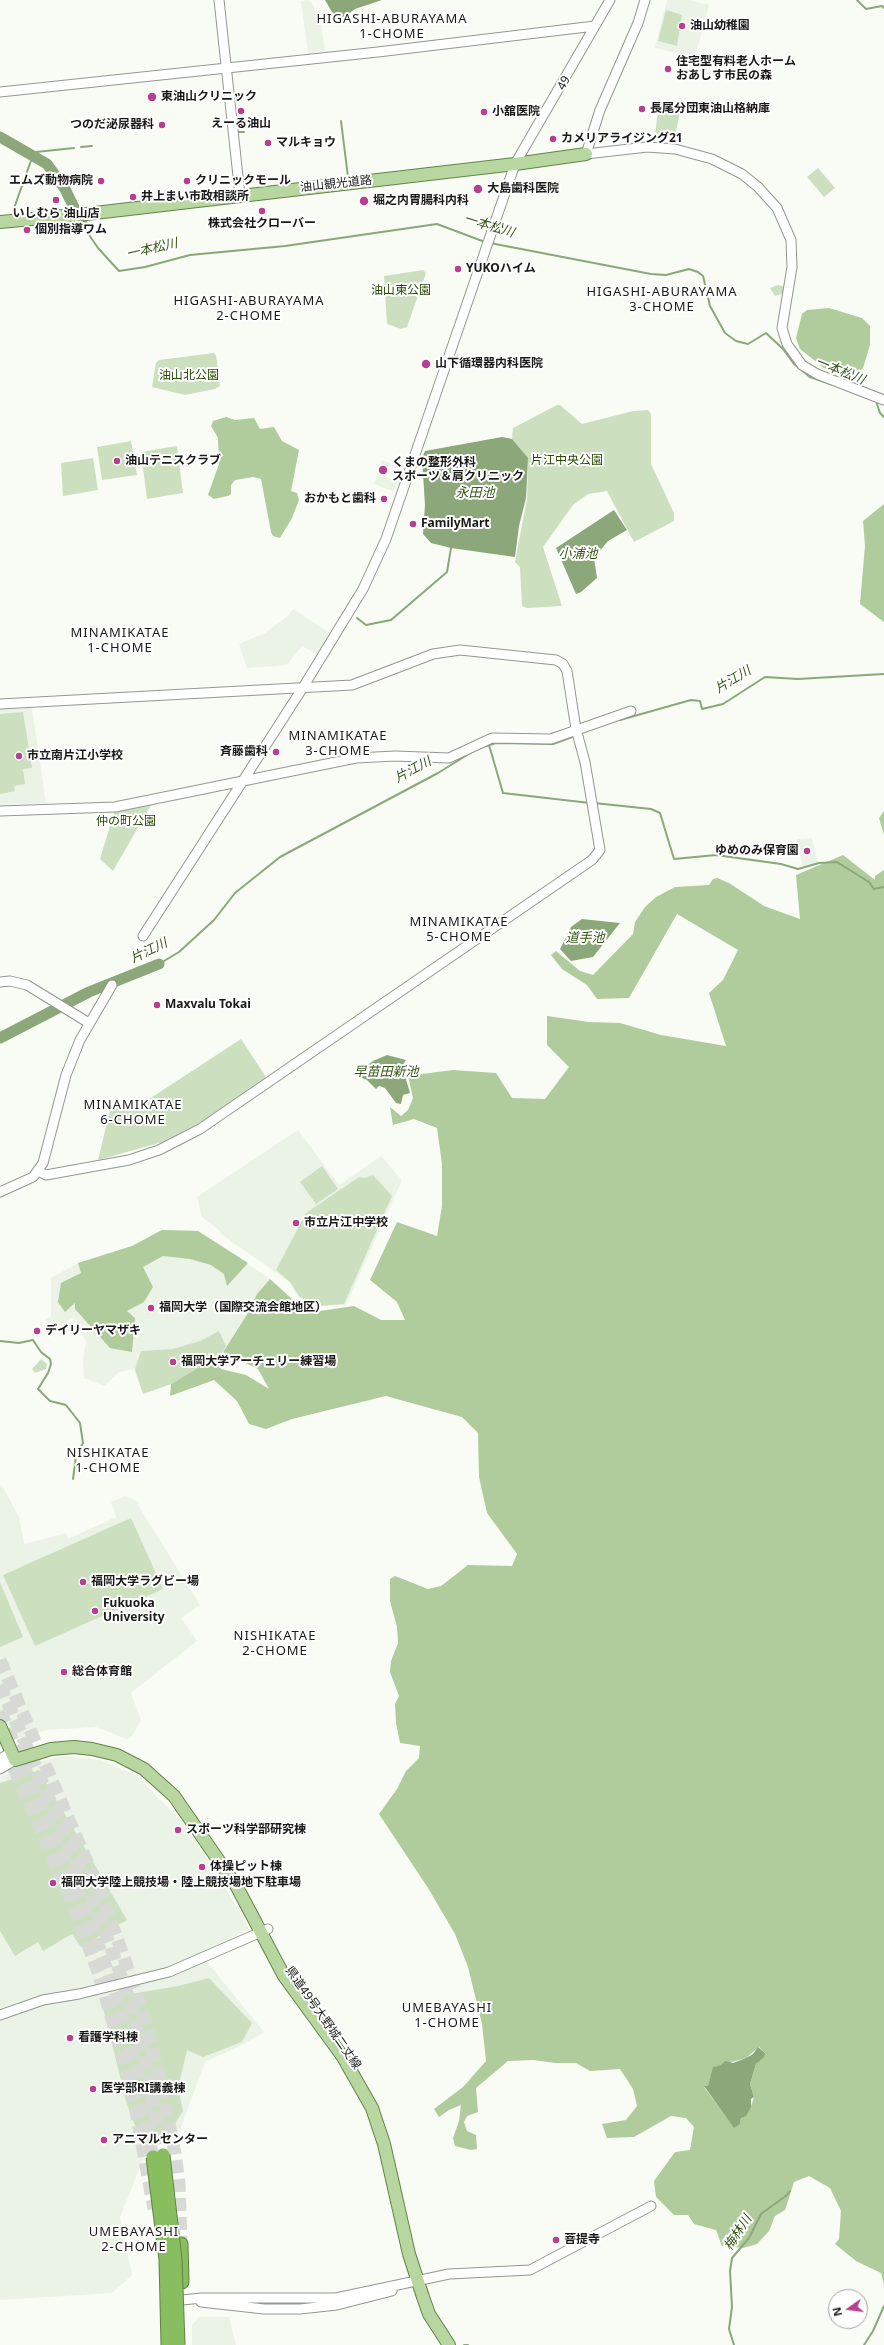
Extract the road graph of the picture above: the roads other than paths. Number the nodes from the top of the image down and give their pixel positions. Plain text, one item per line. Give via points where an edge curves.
1 (219, 0) edge
2 (610, 0) edge
3 (645, 0) edge
4 (595, 26) junction
5 (227, 68) junction
6 (0, 92) edge
7 (586, 154) junction
8 (516, 164) junction
9 (240, 195) junction
10 (0, 222) edge
11 (884, 400) edge
12 (302, 689) junction
13 (0, 704) edge
14 (631, 711) dead end
15 (577, 734) junction
16 (243, 781) junction
17 (0, 811) edge
18 (144, 936) dead end
19 (0, 982) edge
20 (112, 985) dead end
21 (89, 1023) junction
22 (38, 1171) junction
23 (0, 1192) edge
24 (0, 1726) edge
25 (14, 1756) junction
26 (0, 1759) edge
27 (0, 1769) edge
28 (264, 1930) junction
29 (0, 2015) edge
30 (651, 2206) dead end
31 (160, 2242) dead end
32 (181, 2244) tunnel mouth
33 (419, 2281) junction
34 (164, 2298) junction
35 (182, 2300) junction
36 (449, 2344) edge
37 (167, 2345) edge
38 (179, 2345) edge

1 - 5 street
2 - 4 street, 49 / 49
3 - 7 street via 638,24 600,110
4 - 5 street
4 - 8 street, 49 / 49
5 - 6 street
5 - 9 street
7 - 8 main road, 油山観光道路
7 - 11 street via 647,147 676,149 718,161 742,174 758,187 777,208 791,240 792,267 782,328 787,344 802,365 817,374
8 - 9 main road, 油山観光道路
8 - 12 street, 49 via 386,539 363,589
9 - 10 main road, 油山観光道路
12 - 13 street
12 - 15 street via 352,685 444,651 460,650 556,660 563,664 567,671
12 - 16 street, 49
14 - 15 street
15 - 16 street via 551,740 492,738 449,758 356,758
15 - 22 street via 585,762 600,850 592,860 200,1129 159,1150 129,1160 46,1175
16 - 17 street via 115,807
16 - 18 street, 49
19 - 21 street via 10,981 27,985
20 - 21 street
21 - 22 street via 66,1075 43,1163
22 - 23 street via 20,1185
24 - 25 main road
25 - 26 street
25 - 27 street
25 - 28 main road, 県道49号大野城二丈線 via 74,1747 116,1756 144,1769 174,1796
28 - 29 street via 169,1972 43,2000
28 - 33 main road, 県道49号大野城二丈線 via 289,1971 362,2074 377,2105 391,2142 417,2253
30 - 33 street via 530,2270 449,2274
31 - 34 highway
32 - 35 highway
33 - 35 street via 336,2298
33 - 36 main road, 県道49号大野城二丈線 via 430,2314
34 - 35 street
34 - 37 highway
35 - 38 highway
37 - 38 highway, bridge via 168,2314 158,2156 175,2259

